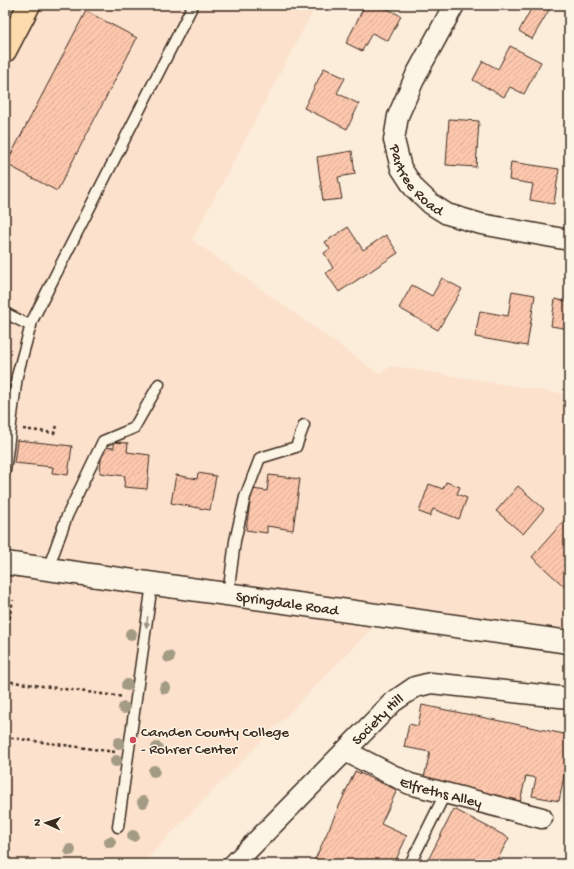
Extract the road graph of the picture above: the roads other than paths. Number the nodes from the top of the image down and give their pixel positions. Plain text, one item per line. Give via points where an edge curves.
1 (29, 5) edge
2 (193, 5) edge
3 (454, 5) edge
4 (5, 51) edge
5 (569, 240) edge
6 (5, 313) edge
7 (31, 326) junction
8 (159, 384) dead end
9 (304, 425) dead end
10 (5, 471) edge
11 (5, 563) edge
12 (48, 569) junction
13 (152, 584) junction
14 (228, 595) junction
15 (569, 642) edge
16 (569, 698) edge
17 (345, 751) junction
18 (446, 794) junction
19 (542, 818) dead end
20 (118, 827) dead end
21 (234, 864) edge
22 (410, 864) edge

1 - 4 highway
2 - 7 lane
3 - 5 street, Partree Road via 416,75 398,116 394,140 401,168 414,188 431,204 447,214 481,224
6 - 7 lane
7 - 10 lane via 17,376
8 - 12 lane via 134,428 103,442 67,516
9 - 14 lane via 296,446 260,458 245,497 235,541
11 - 12 main road, Springdale Road
12 - 13 main road, Springdale Road
13 - 14 main road, Springdale Road
13 -> 20 lane
14 - 15 main road, Springdale Road
16 - 17 street, Society Hill via 431,683 415,687 393,702
17 - 18 street, Elfreths Alley via 410,784
17 - 21 street, Society Hill
18 - 19 street, Elfreths Alley
18 - 22 lane

